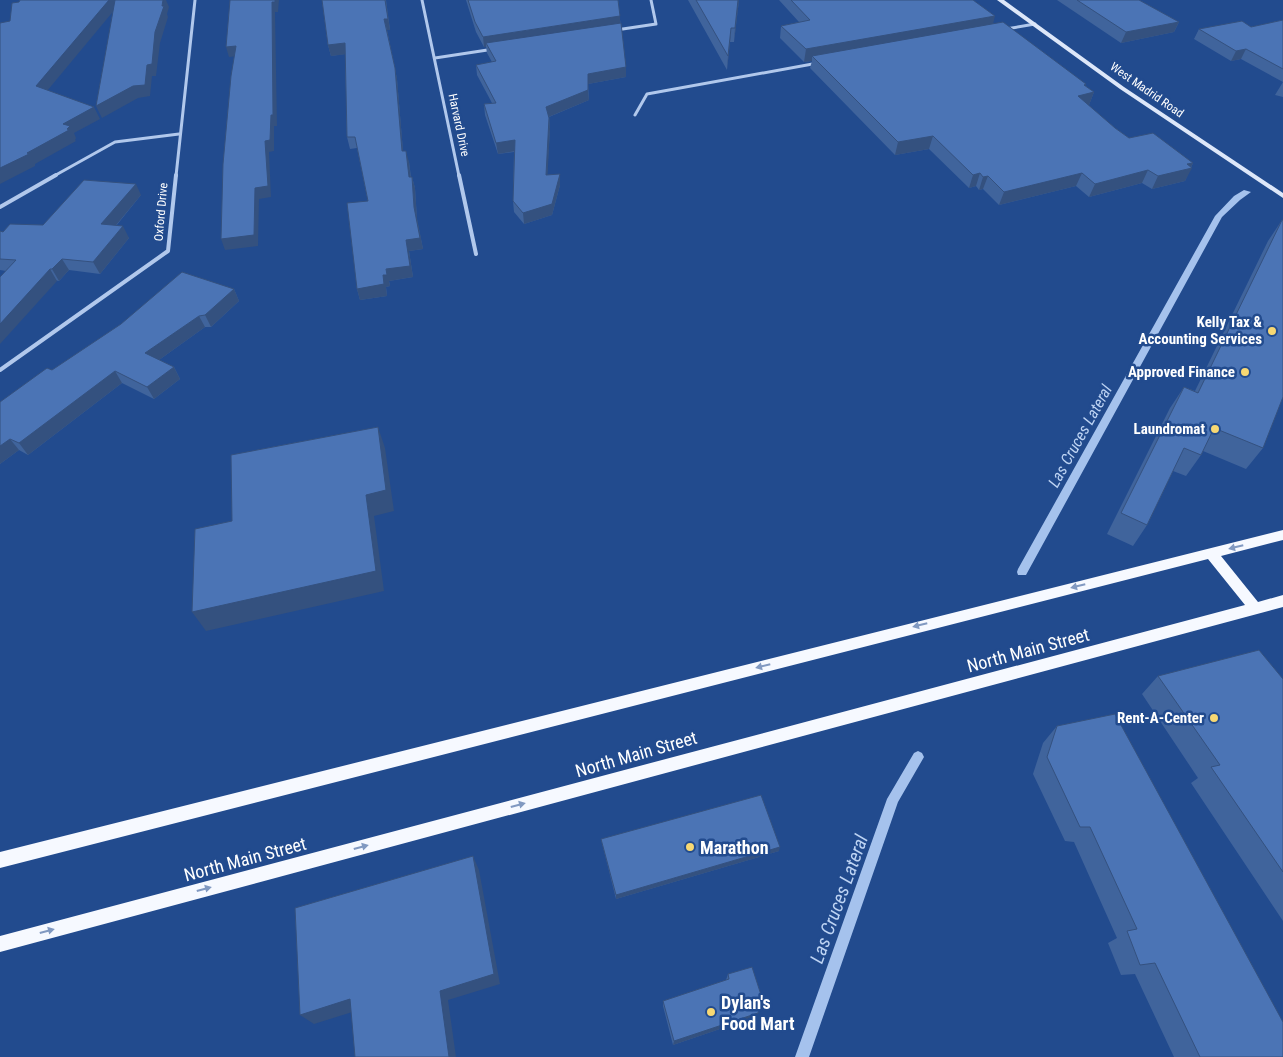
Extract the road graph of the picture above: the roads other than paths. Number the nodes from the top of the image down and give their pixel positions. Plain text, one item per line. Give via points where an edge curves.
1 (195, 0) edge
2 (422, 0) edge
3 (651, 0) edge
4 (1000, 0) edge
5 (1035, 24) junction
6 (608, 31) edge
7 (996, 31) edge
8 (502, 48) edge
9 (435, 58) junction
10 (821, 63) edge
11 (635, 115) dead end
12 (179, 134) junction
13 (1283, 196) edge
14 (0, 207) edge
15 (476, 254) dead end
16 (0, 370) edge
17 (1283, 535) edge
18 (1211, 553) junction
19 (1283, 601) edge
20 (1255, 608) junction
21 (0, 860) edge
22 (0, 944) edge

1 - 12 street, Oxford Drive
2 - 9 street, Harvard Drive
3 - 6 street via 656,24
4 - 5 street, West Madrid Road
5 - 7 street
5 - 13 street, West Madrid Road via 1122,88
8 - 9 street
9 - 15 street, Harvard Drive
10 - 11 street via 647,94
12 - 14 street via 115,142
12 - 16 street, Oxford Drive via 168,251
17 -> 18 main road
18 - 20 main road
18 -> 21 main road
19 - 20 main road, North Main Street
22 -> 20 main road, North Main Street

